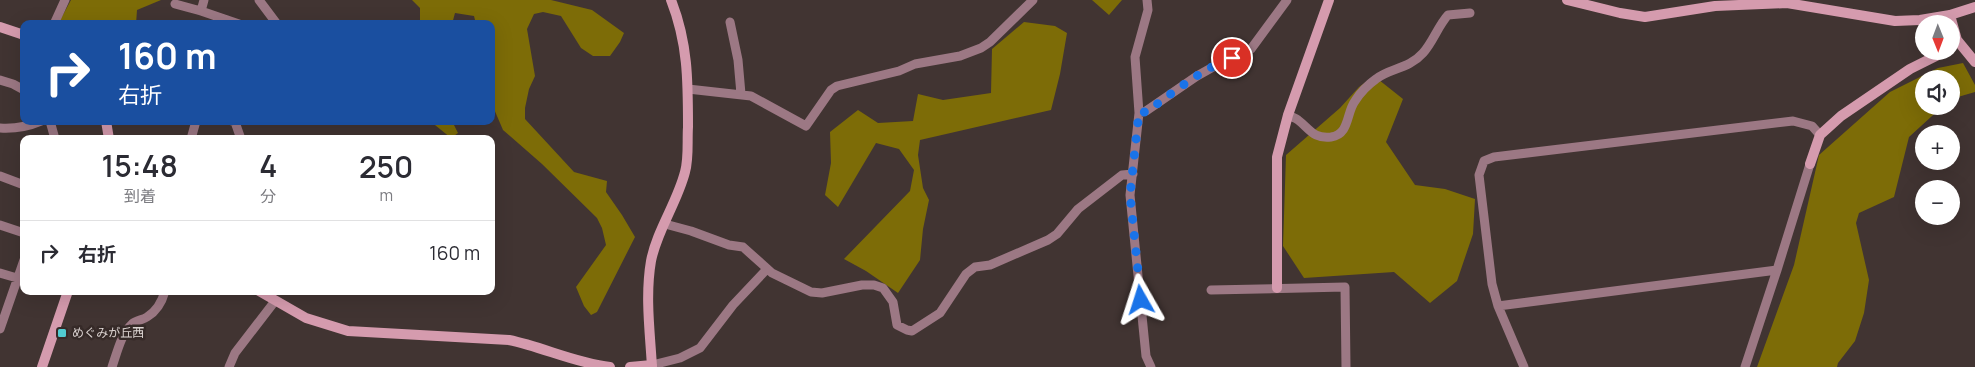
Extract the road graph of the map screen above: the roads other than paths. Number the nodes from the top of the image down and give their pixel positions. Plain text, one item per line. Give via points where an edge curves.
1 (65, 0) edge
2 (204, 0) edge
3 (259, 0) edge
4 (671, 0) edge
5 (1033, 0) edge
6 (1147, 0) edge
7 (1286, 0) edge
8 (1328, 0) edge
9 (1567, 0) edge
10 (175, 4) dead end
11 (1975, 7) edge
12 (201, 11) junction
13 (1470, 13) dead end
14 (1950, 15) edge
15 (56, 20) edge
16 (227, 20) edge
17 (274, 20) edge
18 (1915, 20) edge
19 (730, 22) dead end
20 (0, 27) edge
21 (20, 34) edge
22 (1960, 50) edge
23 (1928, 60) edge
24 (1975, 62) edge
25 (0, 80) edge
26 (20, 88) edge
27 (688, 89) junction
28 (740, 94) junction
29 (1139, 112) junction
30 (1288, 115) junction
31 (32, 125) edge
32 (0, 128) edge
33 (1820, 134) junction
34 (1810, 164) joint
35 (1133, 174) junction
36 (0, 176) edge
37 (20, 184) edge
38 (664, 224) junction
39 (0, 225) edge
40 (20, 232) edge
41 (767, 269) junction
42 (20, 270) edge
43 (1777, 270) junction
44 (0, 272) edge
45 (17, 278) junction
46 (1277, 288) junction
47 (1211, 290) dead end
48 (67, 295) edge
49 (163, 295) edge
50 (265, 295) edge
51 (275, 301) junction
52 (1498, 306) junction
53 (1, 325) edge
54 (652, 366) edge
55 (42, 367) edge
56 (112, 367) edge
57 (229, 367) edge
58 (610, 367) edge
59 (630, 367) edge
60 (1151, 367) edge
61 (1346, 367) edge
62 (1524, 367) edge
63 (1744, 367) edge

1 - 15 street
2 - 12 street
3 - 17 street
4 - 27 street via 685,46
5 - 28 street via 981,48 836,86 806,126 761,100
6 - 29 street via 1148,10 1136,57
7 - 29 street via 1252,49 1197,76 1146,112
8 - 30 street
9 - 18 street via 1645,17 1716,6 1787,3 1895,21
10 - 12 street
11 - 14 street
12 - 16 street
13 - 30 street via 1448,15 1423,53 1409,64 1377,78 1354,102 1344,130 1336,135 1319,136
19 - 28 street via 738,60
20 - 21 street
22 - 24 street
23 - 33 street via 1841,116
25 - 26 street
27 - 28 street
27 - 38 street via 686,171
29 - 35 street
30 - 46 street via 1277,157
31 - 32 street
33 - 34 street
33 - 52 street via 1812,126 1793,121 1494,157 1484,161 1479,175 1492,284
34 - 43 street
35 - 41 street via 1122,176 1078,209 1048,240 990,265 975,267 966,274 940,313 912,331 897,325 893,302 883,288 862,285 811,292
35 - 60 street via 1130,195 1132,221 1146,356
36 - 37 street
38 - 41 street via 743,247
38 - 54 street via 648,281
39 - 40 street
41 - 54 street via 733,305 700,348
42 - 45 street
43 - 52 street
43 - 63 street
44 - 45 street
45 - 53 street
46 - 47 street
46 - 61 street via 1345,287
48 - 55 street
49 - 56 street via 158,308 148,317 133,323 127,331
50 - 51 street
51 - 57 street via 235,353
51 - 58 street via 306,318 348,331 509,340 592,365
52 - 62 street
54 - 59 street

